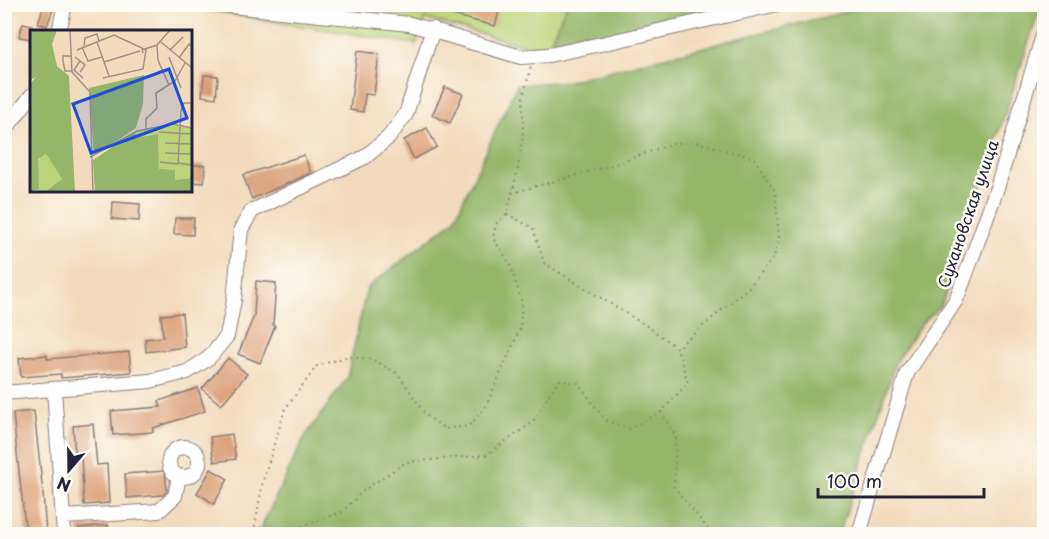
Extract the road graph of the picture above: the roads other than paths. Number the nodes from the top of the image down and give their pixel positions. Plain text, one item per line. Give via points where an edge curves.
1 (65, 4) edge
2 (211, 4) edge
3 (777, 4) edge
4 (433, 29) junction
5 (58, 30) edge
6 (1044, 32) edge
7 (30, 98) edge
8 (4, 131) edge
9 (54, 389) junction
10 (4, 393) edge
11 (179, 476) dead end
12 (63, 517) junction
13 (64, 534) edge
14 (859, 534) edge

1 - 5 street
2 - 4 street
3 - 4 street via 534,56 517,56
4 - 9 street via 406,114 389,137 365,157 252,211 241,229 226,336 209,358 187,372 150,381
6 - 14 street, Сухановская улица via 997,188 956,300 907,373
7 - 8 street
9 - 10 street
9 - 12 street
11 - 12 street via 175,496 159,511
12 - 13 street

